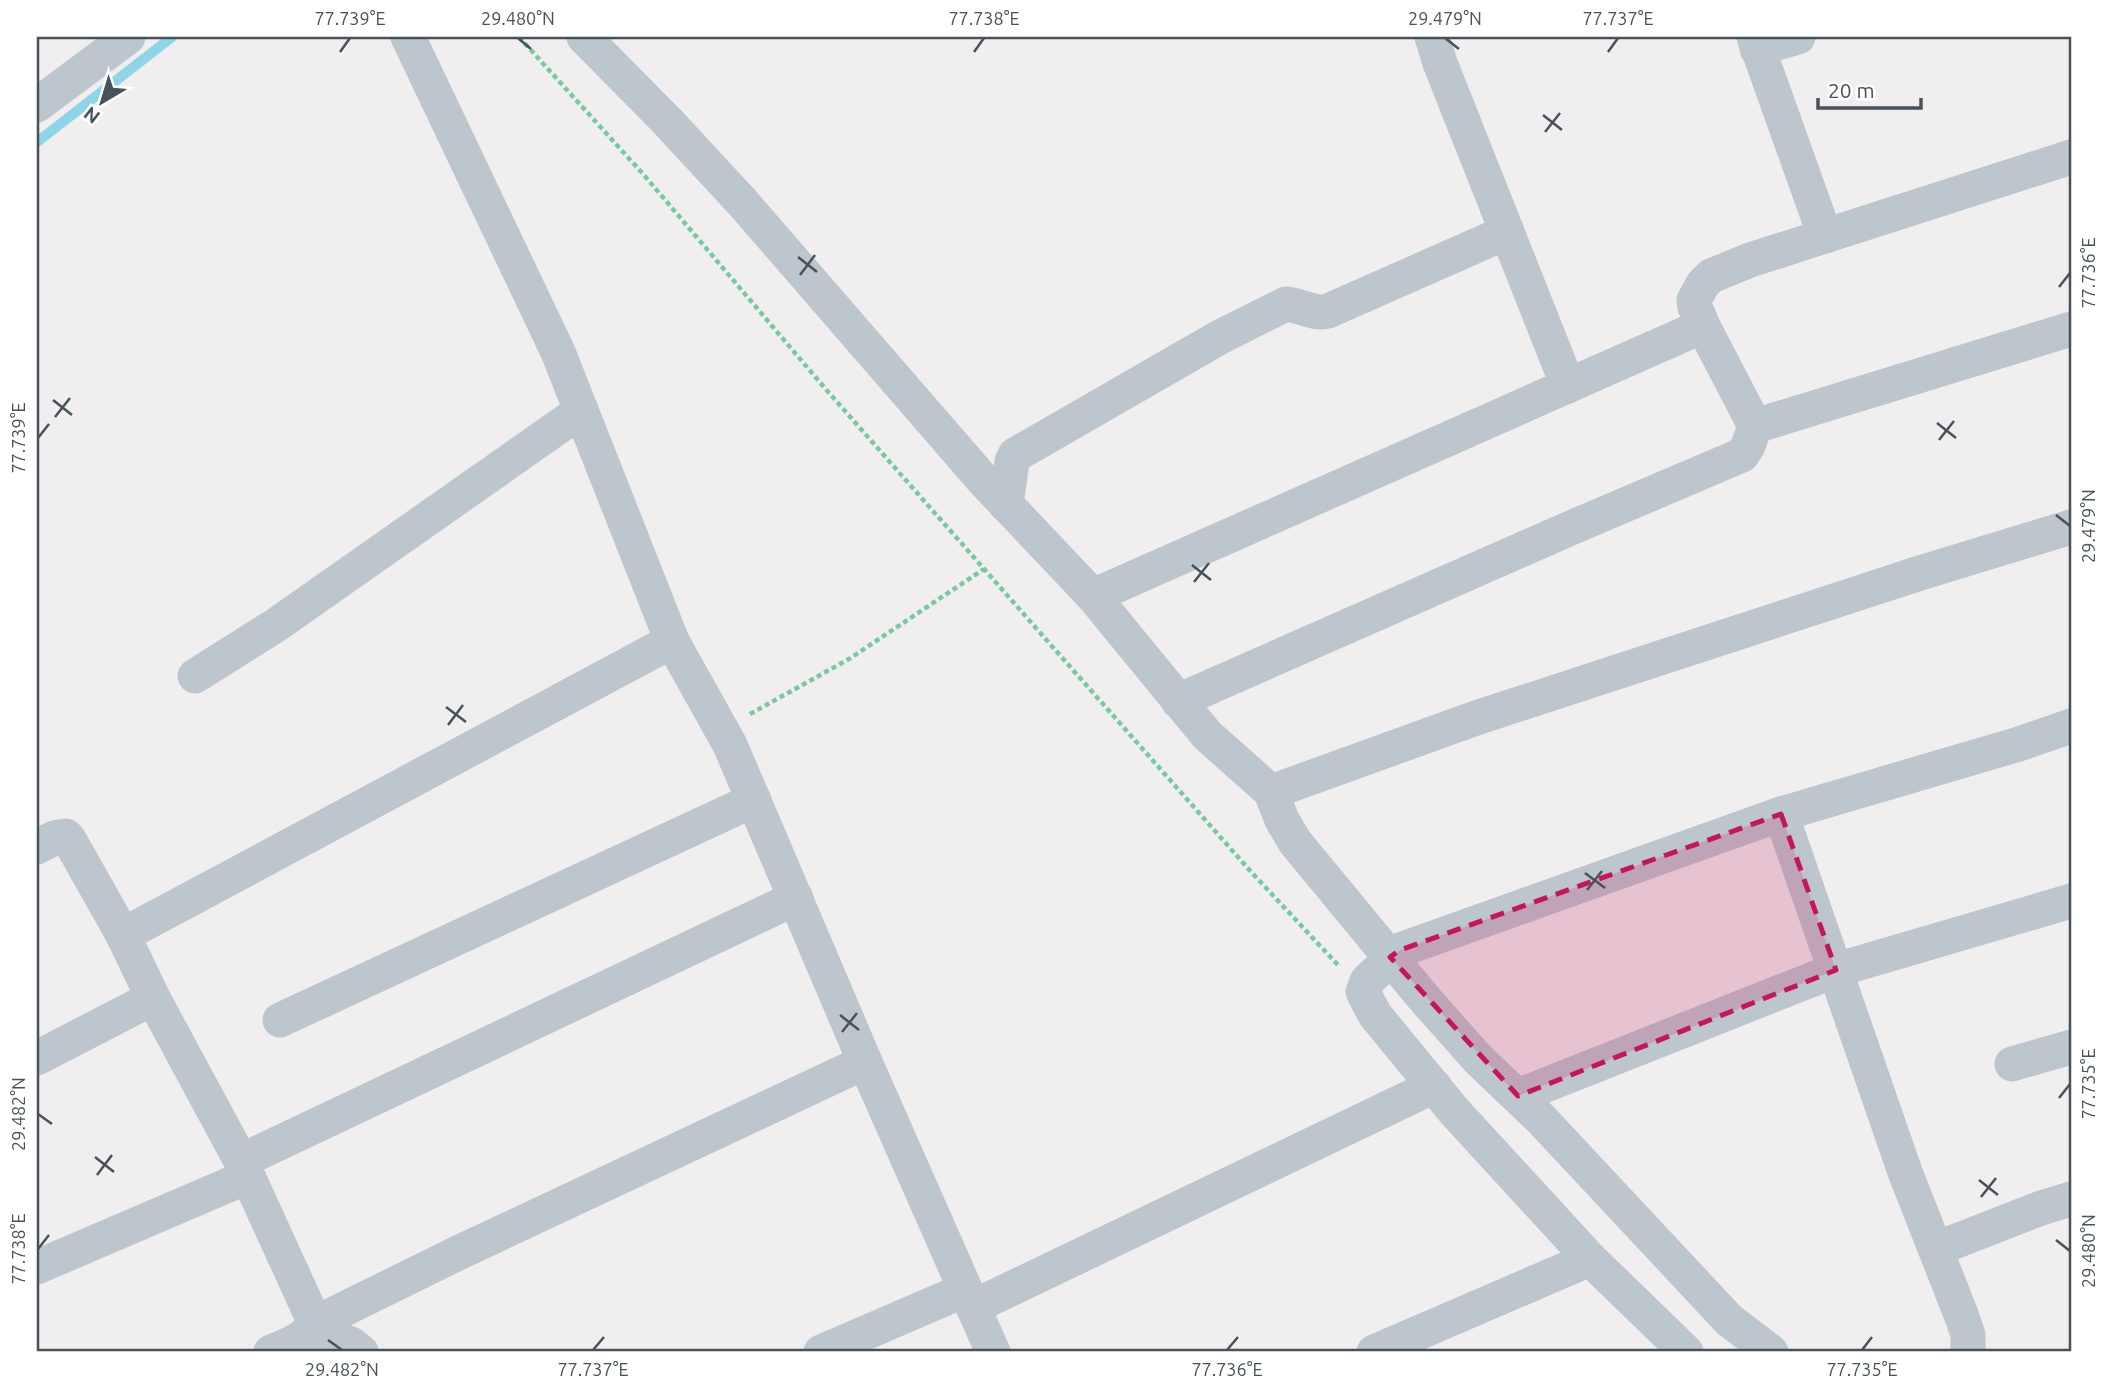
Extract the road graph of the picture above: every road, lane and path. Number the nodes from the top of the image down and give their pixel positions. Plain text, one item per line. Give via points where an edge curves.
1 (128, 37) edge
2 (408, 37) edge
3 (519, 37) edge
4 (584, 37) edge
5 (1432, 37) edge
6 (1798, 37) edge
7 (1755, 43) edge
8 (37, 105) edge
9 (2071, 157) edge
10 (1507, 232) junction
11 (1825, 236) junction
12 (1703, 326) junction
13 (2071, 328) edge
14 (1568, 386) junction
15 (581, 411) junction
16 (1755, 426) junction
17 (1006, 505) junction
18 (2071, 527) edge
19 (984, 569) junction
20 (1093, 596) junction
21 (673, 641) junction
22 (195, 676) dead end
23 (1178, 701) junction
24 (2071, 726) edge
25 (722, 730) junction
26 (1271, 792) junction
27 (754, 800) junction
28 (1781, 814) junction
29 (37, 847) edge
30 (796, 898) junction
31 (2071, 901) edge
32 (123, 935) junction
33 (1836, 970) junction
34 (1376, 974) junction
35 (153, 998) junction
36 (280, 1020) dead end
37 (2071, 1047) edge
38 (37, 1058) edge
39 (865, 1062) junction
40 (2012, 1064) dead end
41 (1434, 1086) junction
42 (1518, 1096) junction
43 (244, 1169) junction
44 (2071, 1199) edge
45 (1936, 1249) junction
46 (1590, 1259) junction
47 (37, 1267) edge
48 (969, 1298) junction
49 (315, 1324) junction
50 (271, 1352) edge
51 (361, 1352) edge
52 (821, 1352) edge
53 (993, 1352) edge
54 (1374, 1352) edge
55 (1686, 1352) edge
56 (1771, 1352) edge
57 (1968, 1352) edge

1 - 8 street
2 - 15 street via 558,352
3 - 19 path
4 - 17 street via 743,203
5 - 10 street
6 - 7 street
7 - 11 street
9 - 11 street
10 - 14 street
10 - 17 street via 1328,311 1286,304 1220,337 1021,450 1012,461
11 - 12 street via 1711,276 1695,300
12 - 14 street
12 - 16 street
13 - 16 street
14 - 20 street
15 - 21 street
15 - 22 street via 276,625
16 - 23 street via 1742,455
17 - 20 street
18 - 26 street via 1476,718
19 - 25 path via 849,659
19 - 34 path via 1244,863
20 - 23 street
21 - 25 street
21 - 32 street
23 - 26 street via 1207,735
24 - 28 street
25 - 27 street
26 - 34 street via 1282,820
27 - 30 street
27 - 36 street
28 - 33 street
28 - 34 street via 1400,950
29 - 32 street via 66,836
30 - 39 street
30 - 43 street
31 - 33 street
32 - 35 street
33 - 42 street
33 - 45 street
34 - 41 street via 1375,1015
34 - 42 street via 1423,997
35 - 38 street
35 - 43 street
37 - 40 street
39 - 48 street
39 - 49 street
41 - 46 street
41 - 48 street
42 - 56 street via 1729,1320
43 - 47 street
43 - 49 street
44 - 45 street
45 - 57 street via 1968,1335
46 - 54 street
46 - 55 street
48 - 52 street
48 - 53 street
49 - 50 street via 302,1339
49 - 51 street

